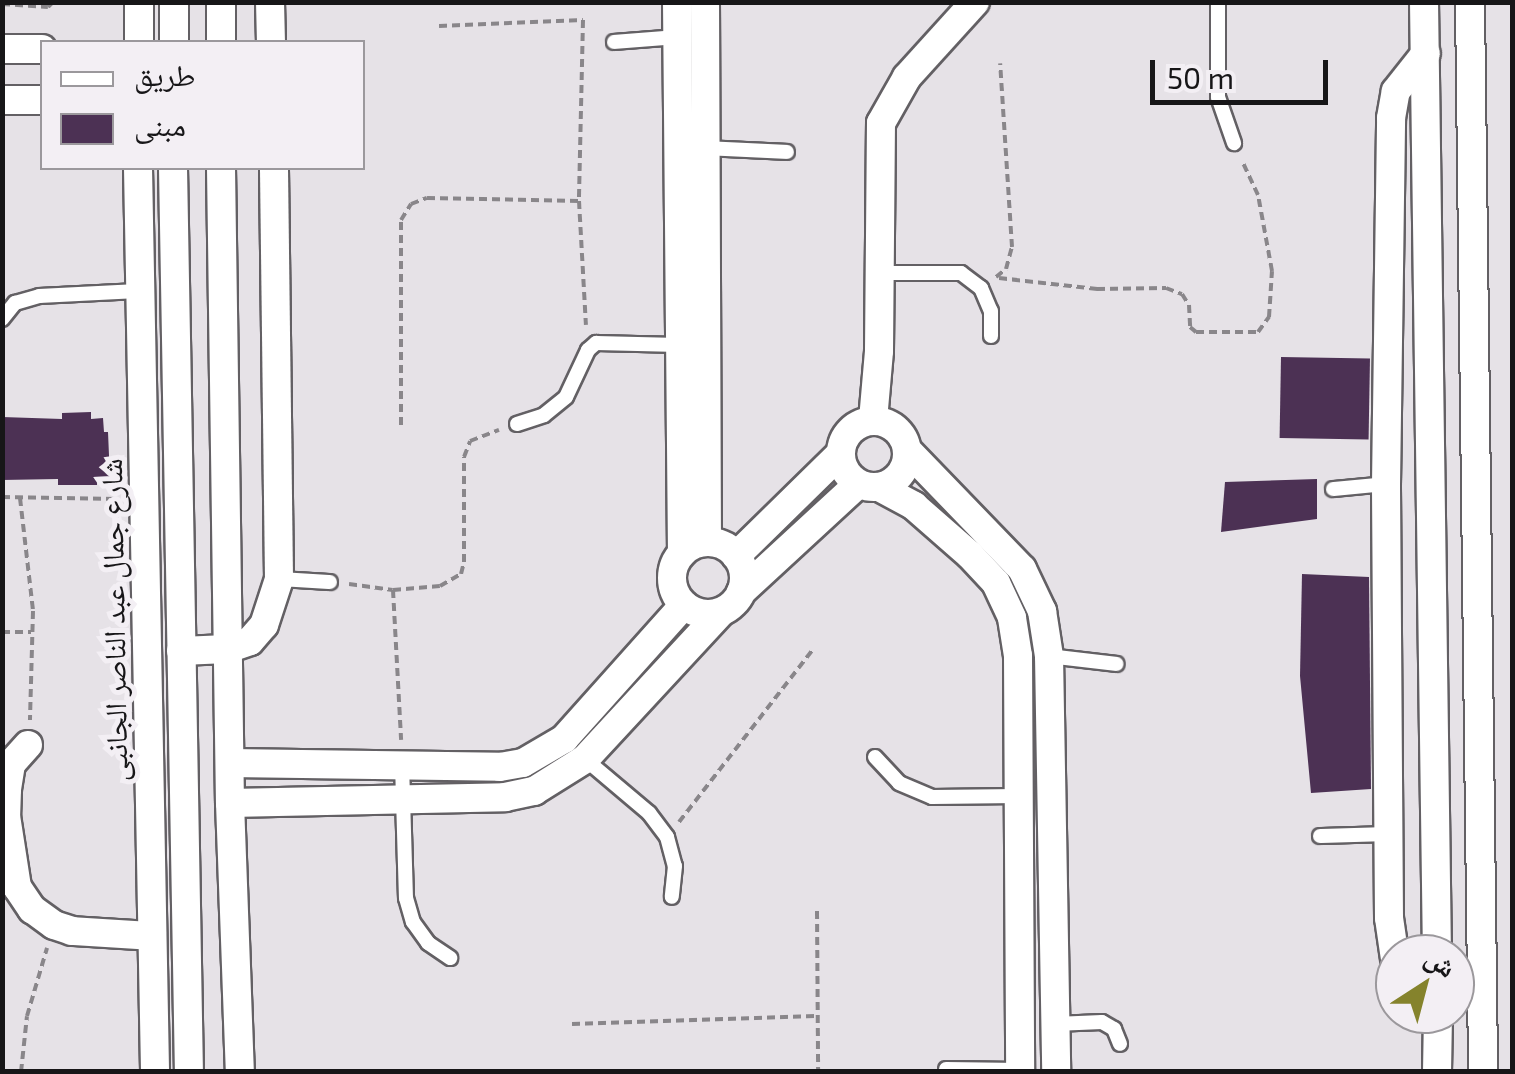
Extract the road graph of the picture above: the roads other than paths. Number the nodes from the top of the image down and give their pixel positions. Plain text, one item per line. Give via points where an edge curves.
1 (139, 2) edge
2 (174, 2) edge
3 (220, 2) edge
4 (270, 2) edge
5 (677, 2) edge
6 (706, 2) edge
7 (975, 2) edge
8 (1218, 2) edge
9 (1424, 2) edge
10 (1470, 2) edge
11 (677, 37) junction
12 (139, 40) edge
13 (174, 40) edge
14 (221, 40) edge
15 (271, 40) edge
16 (614, 42) dead end
17 (2, 49) edge
18 (40, 49) edge
19 (1426, 53) junction
20 (2, 100) edge
21 (40, 100) edge
22 (1234, 144) road end
23 (706, 148) junction
24 (787, 152) dead end
25 (138, 170) edge
26 (174, 170) edge
27 (221, 170) edge
28 (274, 170) edge
29 (879, 273) junction
30 (138, 291) junction
31 (2, 319) edge
32 (991, 336) dead end
33 (679, 345) junction
34 (873, 420) junction
35 (517, 424) road end
36 (908, 451) junction
37 (840, 454) junction
38 (1386, 484) junction
39 (869, 486) junction
40 (1332, 489) dead end
41 (694, 547) junction
42 (736, 556) junction
43 (279, 579) junction
44 (330, 582) road end
45 (731, 602) junction
46 (684, 605) junction
47 (228, 649) junction
48 (181, 651) junction
49 (1048, 656) junction
50 (1117, 664) dead end
51 (28, 745) road end
52 (875, 757) dead end
53 (585, 759) junction
54 (230, 764) junction
55 (402, 764) junction
56 (1476, 788) junction
57 (1434, 789) junction
58 (1018, 796) junction
59 (402, 800) junction
60 (230, 803) junction
61 (1389, 834) junction
62 (1320, 836) dead end
63 (672, 897) dead end
64 (1019, 926) junction
65 (1054, 926) junction
66 (1391, 934) edge
67 (1437, 934) edge
68 (1471, 934) edge
69 (152, 936) junction
70 (450, 958) dead end
71 (1056, 1024) junction
72 (1438, 1034) edge
73 (1475, 1034) edge
74 (1120, 1044) dead end
75 (946, 1070) edge
76 (1020, 1071) edge
77 (155, 1072) edge
78 (189, 1072) edge
79 (240, 1072) edge
80 (1056, 1072) edge
81 (1438, 1072) edge
82 (1483, 1072) edge

1 - 12 street
2 - 13 street
3 - 14 street
4 - 15 street
5 - 11 street
6 - 23 street
7 - 29 street via 907,77 881,123
8 - 22 lane via 1218,97
9 - 19 street
10 - 56 street
11 - 16 lane
11 - 33 street
17 - 18 street
19 - 38 street via 1396,92 1391,118
19 - 57 street
20 - 21 street
23 - 24 lane
23 - 41 street
25 - 30 street, شارع جمال عبد الناصر الجانبى
26 - 48 street
27 - 47 street
28 - 43 street
29 - 32 lane via 961,272 980,288 991,311
29 - 34 street
30 - 31 lane via 39,296 15,303
30 - 69 street, شارع جمال عبد الناصر الجانبى
33 - 35 lane via 596,343 566,397 544,415
33 - 41 street
34 - 36 street via 900,433
34 - 37 street via 850,430
36 - 39 street via 901,475
36 - 49 street via 1022,569 1042,611
37 - 39 street via 849,476
37 - 42 street
38 - 40 lane
38 - 61 street
39 - 45 street
39 - 58 street via 914,506 996,584 1012,618 1018,656
41 - 42 street via 728,548
41 - 46 street via 672,573
42 - 45 street via 744,574
43 - 44 lane
43 - 47 street via 264,625
45 - 46 street via 702,614
45 - 53 street
46 - 55 street via 545,754 500,767
47 - 48 street
47 - 54 street
48 - 78 street
49 - 50 lane
49 - 65 street
51 - 69 street via 12,764 6,816 17,887 32,909 72,931
52 - 58 lane via 899,784 932,797
53 - 59 street via 534,791
53 - 63 lane via 667,837 675,866
54 - 55 street
54 - 60 street
55 - 59 lane
56 - 57 street
56 - 68 street
57 - 67 street
58 - 64 street
59 - 60 street
59 - 70 lane via 413,922
60 - 79 street
61 - 62 lane
61 - 66 street
64 - 65 street
64 - 76 street
65 - 71 street
69 - 77 street, شارع جمال عبد الناصر الجانبى
71 - 74 lane via 1102,1022
71 - 80 street
72 - 81 street
73 - 82 street
75 - 76 lane

